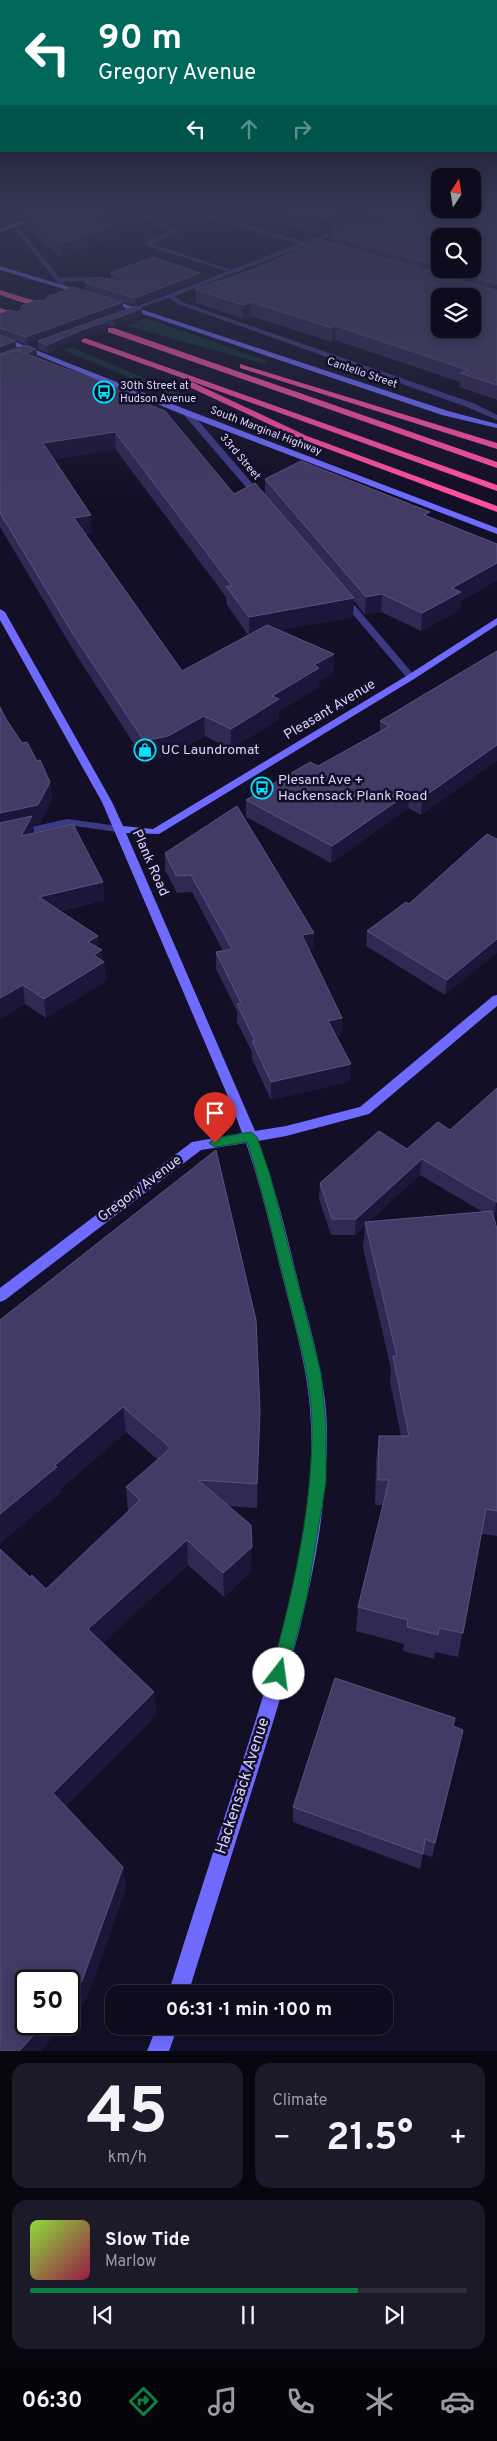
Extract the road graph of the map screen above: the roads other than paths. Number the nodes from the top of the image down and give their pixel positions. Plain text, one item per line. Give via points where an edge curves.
1 (32, 303) edge
2 (115, 303) edge
3 (150, 303) edge
4 (183, 303) edge
5 (42, 306) edge
6 (135, 309) junction
7 (0, 310) edge
8 (122, 314) edge
9 (17, 316) edge
10 (111, 330) edge
11 (0, 338) edge
12 (85, 340) edge
13 (143, 341) junction
14 (42, 344) edge
15 (28, 348) junction
16 (13, 354) edge
17 (149, 362) junction
18 (187, 413) junction
19 (497, 418) edge
20 (497, 426) edge
21 (497, 446) edge
22 (497, 465) edge
23 (497, 488) edge
24 (267, 507) edge
25 (497, 509) edge
26 (497, 531) edge
27 (335, 587) edge
28 (0, 612) edge
29 (497, 621) edge
30 (411, 677) junction
31 (118, 829) junction
32 (0, 837) edge
33 (497, 1000) edge
34 (251, 1137) junction
35 (0, 1296) edge
36 (181, 1985) edge
37 (164, 2035) edge
38 (158, 2051) edge

1 - 5 highway
2 - 6 main road, Cantello Street
3 - 6 street
4 - 19 street, Cantello Street via 470,405
6 - 8 main road
6 - 20 main road, Cantello Street via 445,413
7 - 9 highway
10 - 13 highway
11 - 15 main road, South Marginal Highway
12 - 17 highway
13 - 21 highway via 269,373
13 - 22 highway
14 - 15 main road
15 - 16 main road
15 - 18 main road, South Marginal Highway
17 - 23 highway
17 - 25 highway via 235,409
18 - 24 street, 33rd Street
18 - 26 main road, South Marginal Highway
27 - 30 street
28 - 31 main road, Plank Road via 107,802
29 - 30 main road, Pleasant Avenue
30 - 31 main road, Pleasant Avenue via 155,832
31 - 32 street via 68,822
31 - 34 main road, Plank Road via 192,994
33 - 34 main road, Gregory Avenue via 364,1111 286,1132
34 - 35 main road, Gregory Avenue via 197,1146
34 - 36 main road, Hackensack Avenue via 264,1175 314,1373 319,1426 318,1482 303,1576 279,1674
37 - 38 main road

